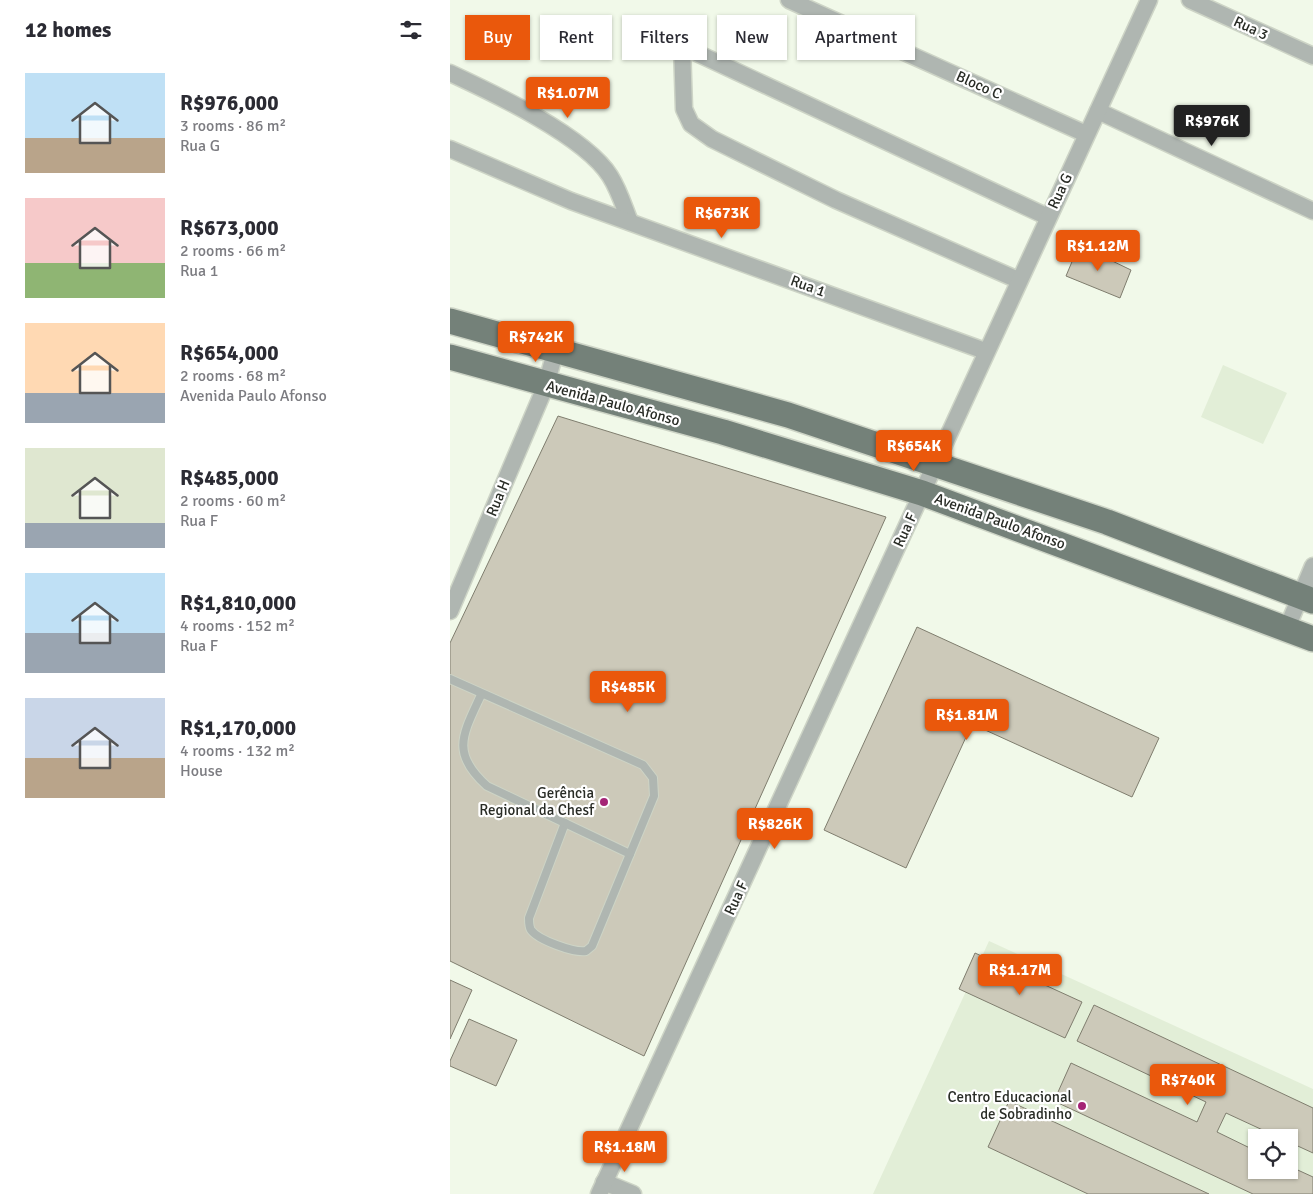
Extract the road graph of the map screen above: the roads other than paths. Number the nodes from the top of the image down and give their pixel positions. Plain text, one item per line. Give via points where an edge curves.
1 (789, 0) edge
2 (1149, 0) edge
3 (1190, 0) edge
4 (1313, 56) edge
5 (707, 58) edge
6 (682, 60) edge
7 (450, 73) edge
8 (1098, 111) junction
9 (1086, 134) junction
10 (450, 149) edge
11 (1313, 211) edge
12 (1048, 216) junction
13 (630, 222) junction
14 (1018, 280) junction
15 (450, 321) edge
16 (556, 349) junction
17 (985, 351) junction
18 (450, 357) edge
19 (546, 385) junction
20 (934, 464) junction
21 (922, 492) junction
22 (1313, 566) edge
23 (1306, 598) edge
24 (450, 611) edge
25 (1287, 628) junction
26 (1313, 639) edge
27 (450, 679) edge
28 (482, 694) junction
29 (564, 824) junction
30 (630, 854) junction
31 (602, 1188) edge
32 (633, 1194) edge

1 - 9 street, Bloco C
2 - 8 street, Rua G
3 - 4 street, Rua 3
5 - 12 street
6 - 14 street via 684,109 691,124 712,139 836,200
7 - 13 street via 516,106 592,156 610,176
8 - 9 street, Rua G
8 - 11 street
9 - 12 street, Rua G
10 - 13 street, Rua 1 via 571,201
12 - 14 street, Rua G
13 - 17 street, Rua 1
14 - 17 street, Rua G
15 - 16 main road, Avenida Paulo Afonso
16 - 19 street, Rua H
16 - 20 main road, Avenida Paulo Afonso via 788,415
17 - 20 street, Rua G
18 - 19 main road, Avenida Paulo Afonso
19 - 21 main road, Avenida Paulo Afonso via 723,432
19 - 24 street, Rua H
20 - 21 street, Rua F
20 - 23 main road, Avenida Paulo Afonso via 1107,522
21 - 25 main road, Avenida Paulo Afonso
21 - 31 street, Rua F
22 - 23 street
23 - 25 street
25 - 26 main road, Avenida Paulo Afonso
27 - 28 lane
28 - 29 lane via 466,728 463,748 466,764 488,786
28 - 30 lane via 648,770 654,784 654,796
29 - 30 lane
29 - 30 lane via 529,918 532,931 540,936 578,952 592,946
31 - 32 street

